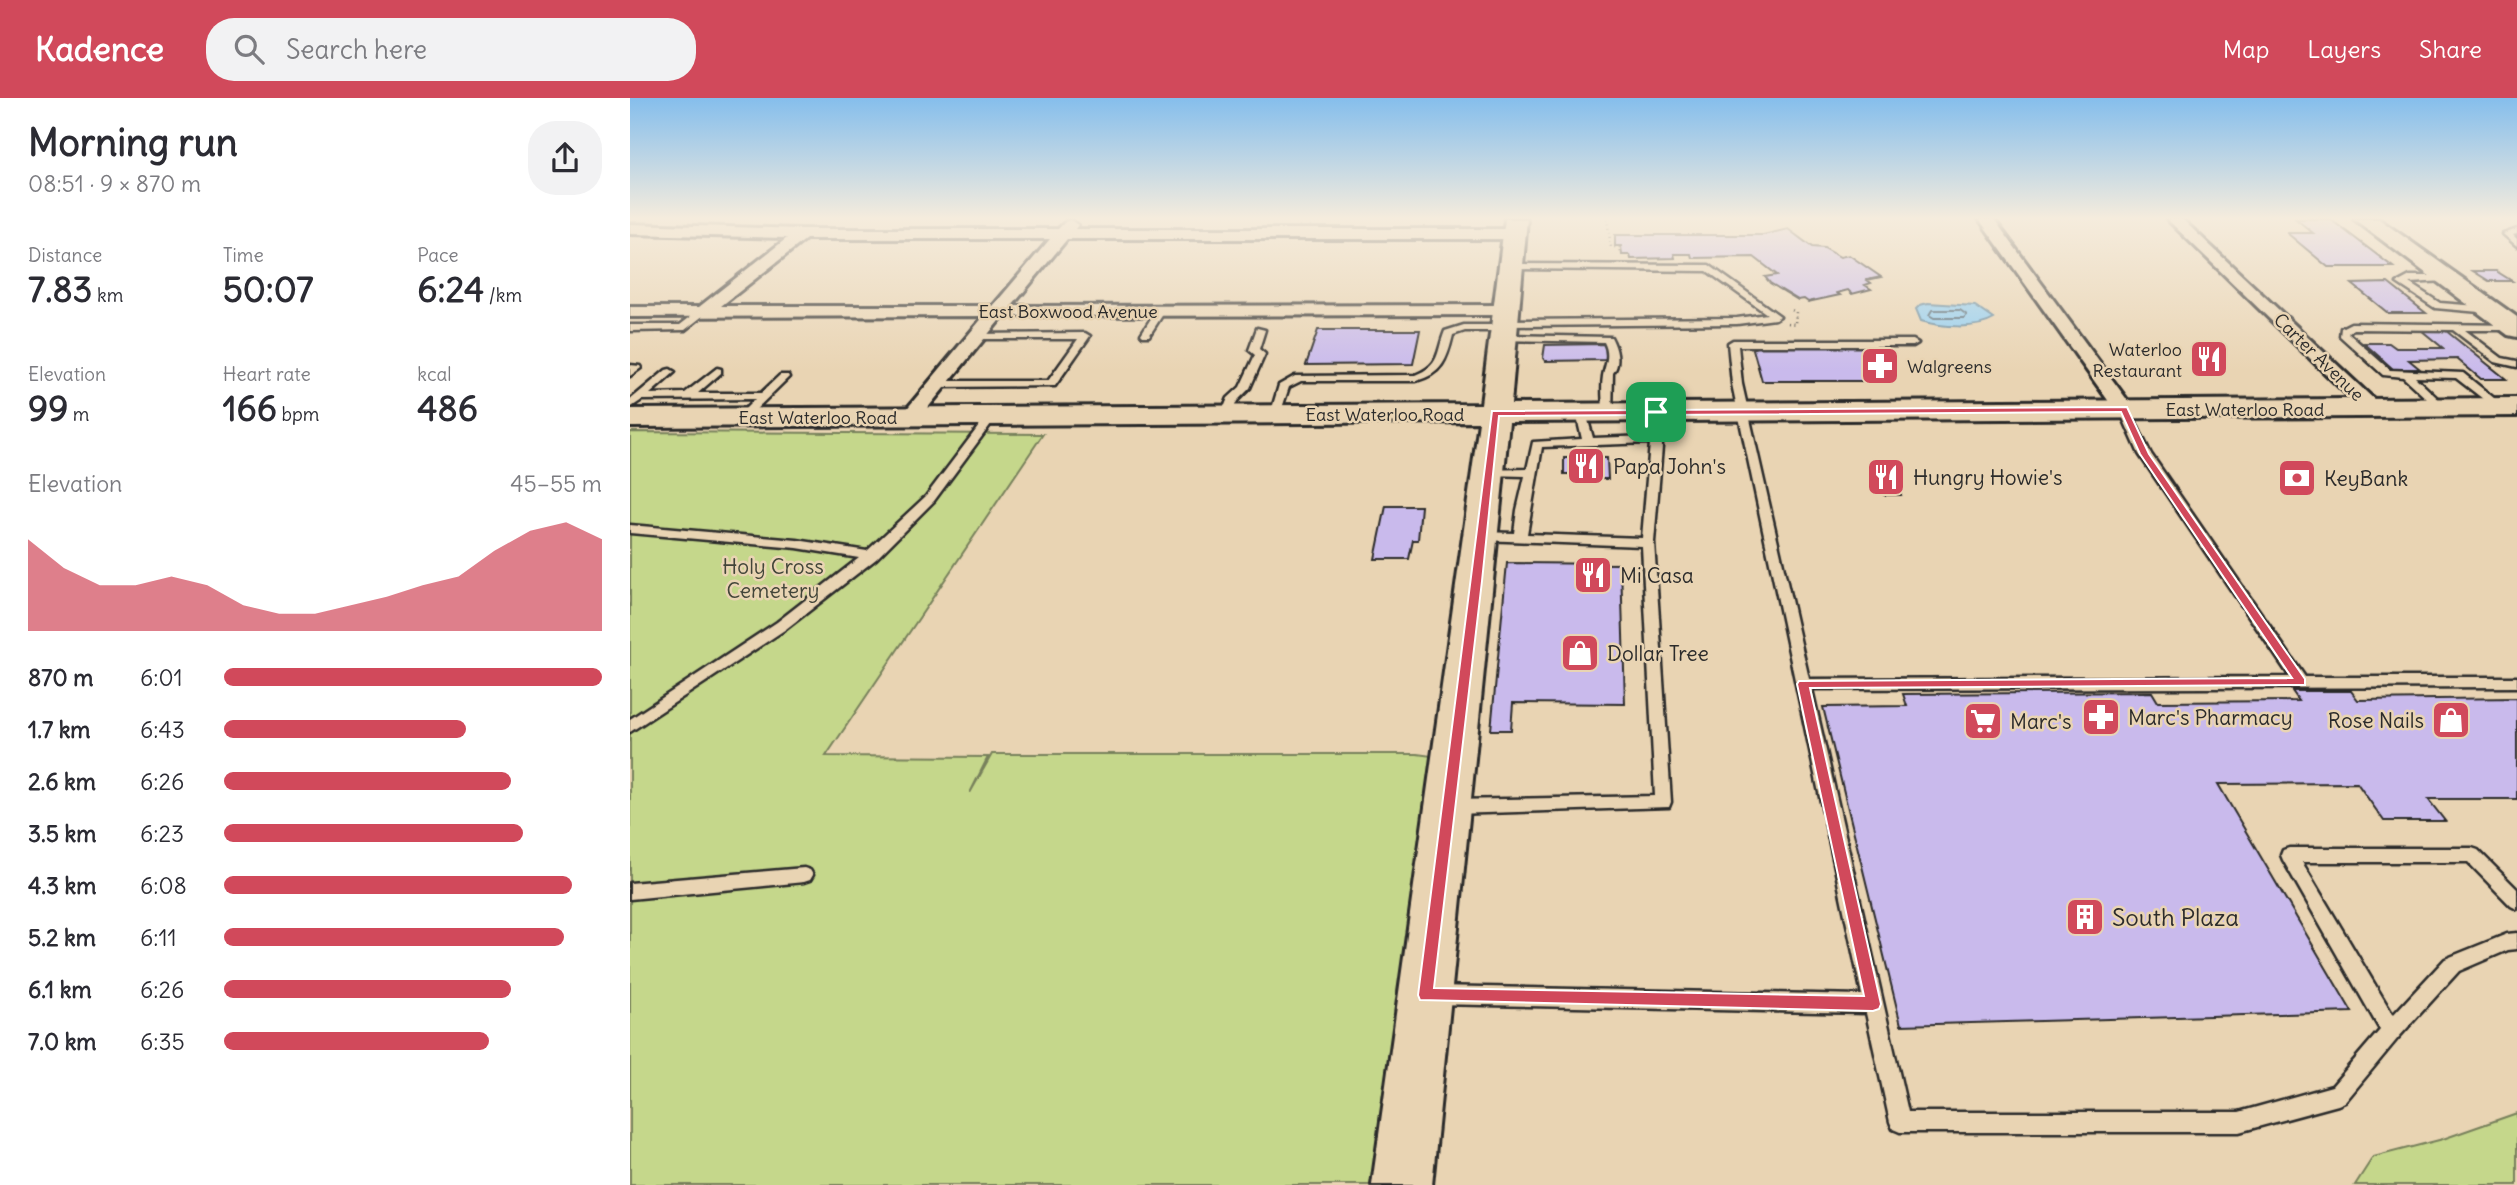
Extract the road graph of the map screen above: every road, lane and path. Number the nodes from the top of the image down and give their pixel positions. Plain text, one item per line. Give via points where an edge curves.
1 (757, 270) edge
2 (1034, 270) edge
3 (1512, 270) edge
4 (1711, 270) edge
5 (2023, 270) edge
6 (2227, 270) edge
7 (2435, 270) edge
8 (2446, 278) junction
9 (1782, 303) dead end
10 (2491, 310) junction
11 (704, 311) junction
12 (1160, 311) junction
13 (630, 312) edge
14 (999, 312) junction
15 (1786, 323) dead end
16 (1504, 325) junction
17 (2454, 326) junction
18 (630, 328) edge
19 (2515, 328) edge
20 (1260, 330) dead end
21 (1146, 334) dead end
22 (978, 336) junction
23 (1913, 343) dead end
24 (2517, 364) edge
25 (717, 371) dead end
26 (670, 372) dead end
27 (2407, 375) junction
28 (785, 377) dead end
29 (937, 384) junction
30 (687, 397) junction
31 (764, 397) junction
32 (1740, 398) junction
33 (633, 407) edge
34 (2509, 407) edge
35 (2372, 408) junction
36 (2443, 408) junction
37 (2124, 409) junction
38 (1495, 413) junction
39 (1594, 413) junction
40 (1226, 415) junction
41 (1275, 415) junction
42 (992, 416) junction
43 (910, 417) junction
44 (741, 418) junction
45 (1656, 426) junction
46 (1588, 442) junction
47 (1488, 472) junction
48 (1532, 473) junction
49 (630, 529) edge
50 (1501, 537) junction
51 (1648, 542) junction
52 (871, 556) junction
53 (2301, 682) junction
54 (2517, 682) edge
55 (1803, 684) junction
56 (630, 726) edge
57 (1448, 807) junction
58 (804, 875) dead end
59 (630, 891) edge
60 (2517, 901) edge
61 (2517, 941) edge
62 (1425, 995) junction
63 (1873, 1004) junction
64 (2391, 1031) junction
65 (1402, 1185) edge

1 - 11 street
2 - 14 street
3 - 16 main road
4 - 16 lane via 1774,316 1737,321
5 - 37 street
6 - 35 street, Carter Avenue
7 - 8 main road
8 - 10 main road
8 - 10 lane via 2402,283 2438,306
9 - 15 path via 1796,312 1795,324
10 - 19 main road
11 - 13 street, East Boxwood Avenue
11 - 14 street, East Boxwood Avenue
11 - 18 lane via 682,328
12 - 14 street, East Boxwood Avenue
12 - 16 street, East Boxwood Avenue
12 - 21 lane
14 - 22 street
16 - 38 main road
16 - 39 lane via 1608,339 1612,368
16 - 41 lane via 1448,333 1442,363 1434,372 1416,378 1299,378 1284,385
17 - 19 lane
17 - 24 lane via 2499,360
17 - 27 lane via 2351,326 2344,330 2343,334 2387,373
20 - 40 lane via 1254,350 1261,354
22 - 29 street
22 - 29 lane via 1085,336 1051,384
23 - 32 lane via 1732,343
25 - 30 lane
26 - 33 lane
27 - 34 lane via 2459,376
27 - 36 lane
28 - 31 lane
29 - 43 street
30 - 31 lane
30 - 33 lane
31 - 44 lane
32 - 37 main road, East Waterloo Road
32 - 45 main road, East Waterloo Road
32 - 55 lane
33 - 44 main road, East Waterloo Road
34 - 36 main road, East Waterloo Road
35 - 36 main road, East Waterloo Road
35 - 37 main road, East Waterloo Road
37 - 53 lane via 2144,454
38 - 39 main road, East Waterloo Road
38 - 41 main road, East Waterloo Road
38 - 47 main road
39 - 45 main road, East Waterloo Road
39 - 46 lane
40 - 41 main road, East Waterloo Road
40 - 42 main road, East Waterloo Road
42 - 43 main road, East Waterloo Road
42 - 52 lane via 935,491
43 - 44 main road, East Waterloo Road
45 - 46 lane
45 - 51 lane
46 - 48 lane via 1537,444
47 - 48 lane
47 - 50 main road
48 - 50 lane via 1523,510
49 - 52 lane via 797,544
50 - 51 lane
50 - 57 main road
51 - 57 lane via 1663,802
52 - 56 lane via 760,640
53 - 54 lane
53 - 55 lane
55 - 63 lane
57 - 62 main road
58 - 59 lane
60 - 64 lane via 2472,855 2288,855
61 - 64 lane via 2452,965
62 - 63 lane
62 - 65 main road
63 - 64 lane via 1900,1122 2239,1122 2338,1095

